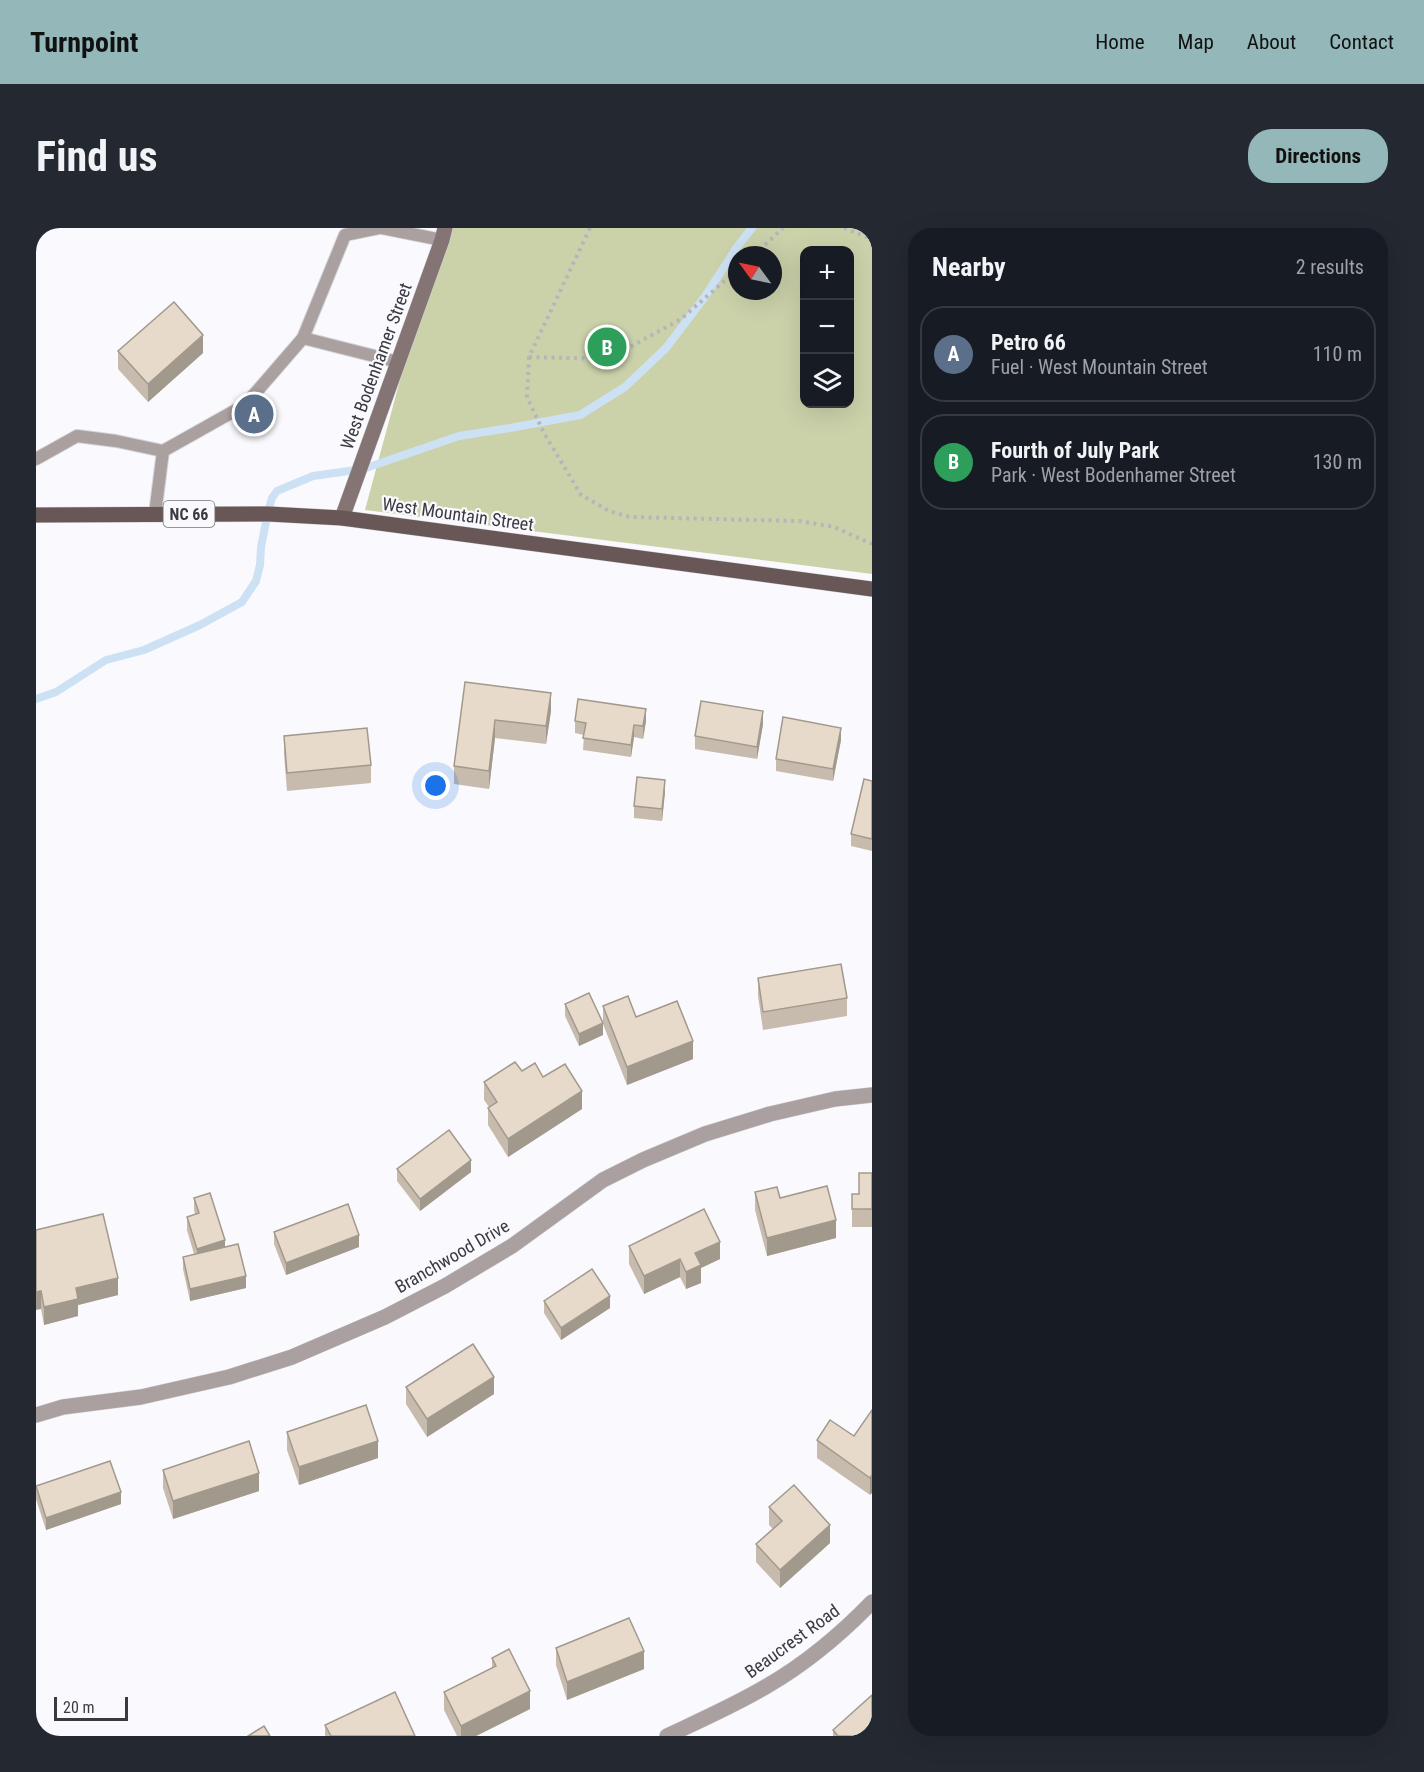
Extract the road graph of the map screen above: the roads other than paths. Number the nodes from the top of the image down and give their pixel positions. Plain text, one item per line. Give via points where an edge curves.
1 (381, 228) edge
2 (443, 234) edge
3 (303, 338) junction
4 (398, 362) junction
5 (163, 451) junction
6 (36, 459) edge
7 (155, 514) junction
8 (36, 515) edge
9 (342, 518) junction
10 (872, 589) edge
11 (872, 1095) edge
12 (36, 1415) edge
13 (872, 1602) edge
14 (667, 1736) edge

1 - 2 lane
1 - 3 lane via 345,235
2 - 4 main road, West Bodenhamer Street
3 - 4 lane
3 - 5 lane via 244,405
4 - 9 main road, West Bodenhamer Street
5 - 6 lane via 77,436
5 - 7 lane
7 - 8 main road, West Mountain Street / NC 66
7 - 9 main road, West Mountain Street / NC 66
9 - 10 main road, West Mountain Street
11 - 12 street, Branchwood Drive via 770,1114 705,1134 643,1160 603,1180 512,1246 445,1286 292,1357 229,1377 141,1397 63,1407
13 - 14 street, Beaucrest Road via 814,1654 768,1686

